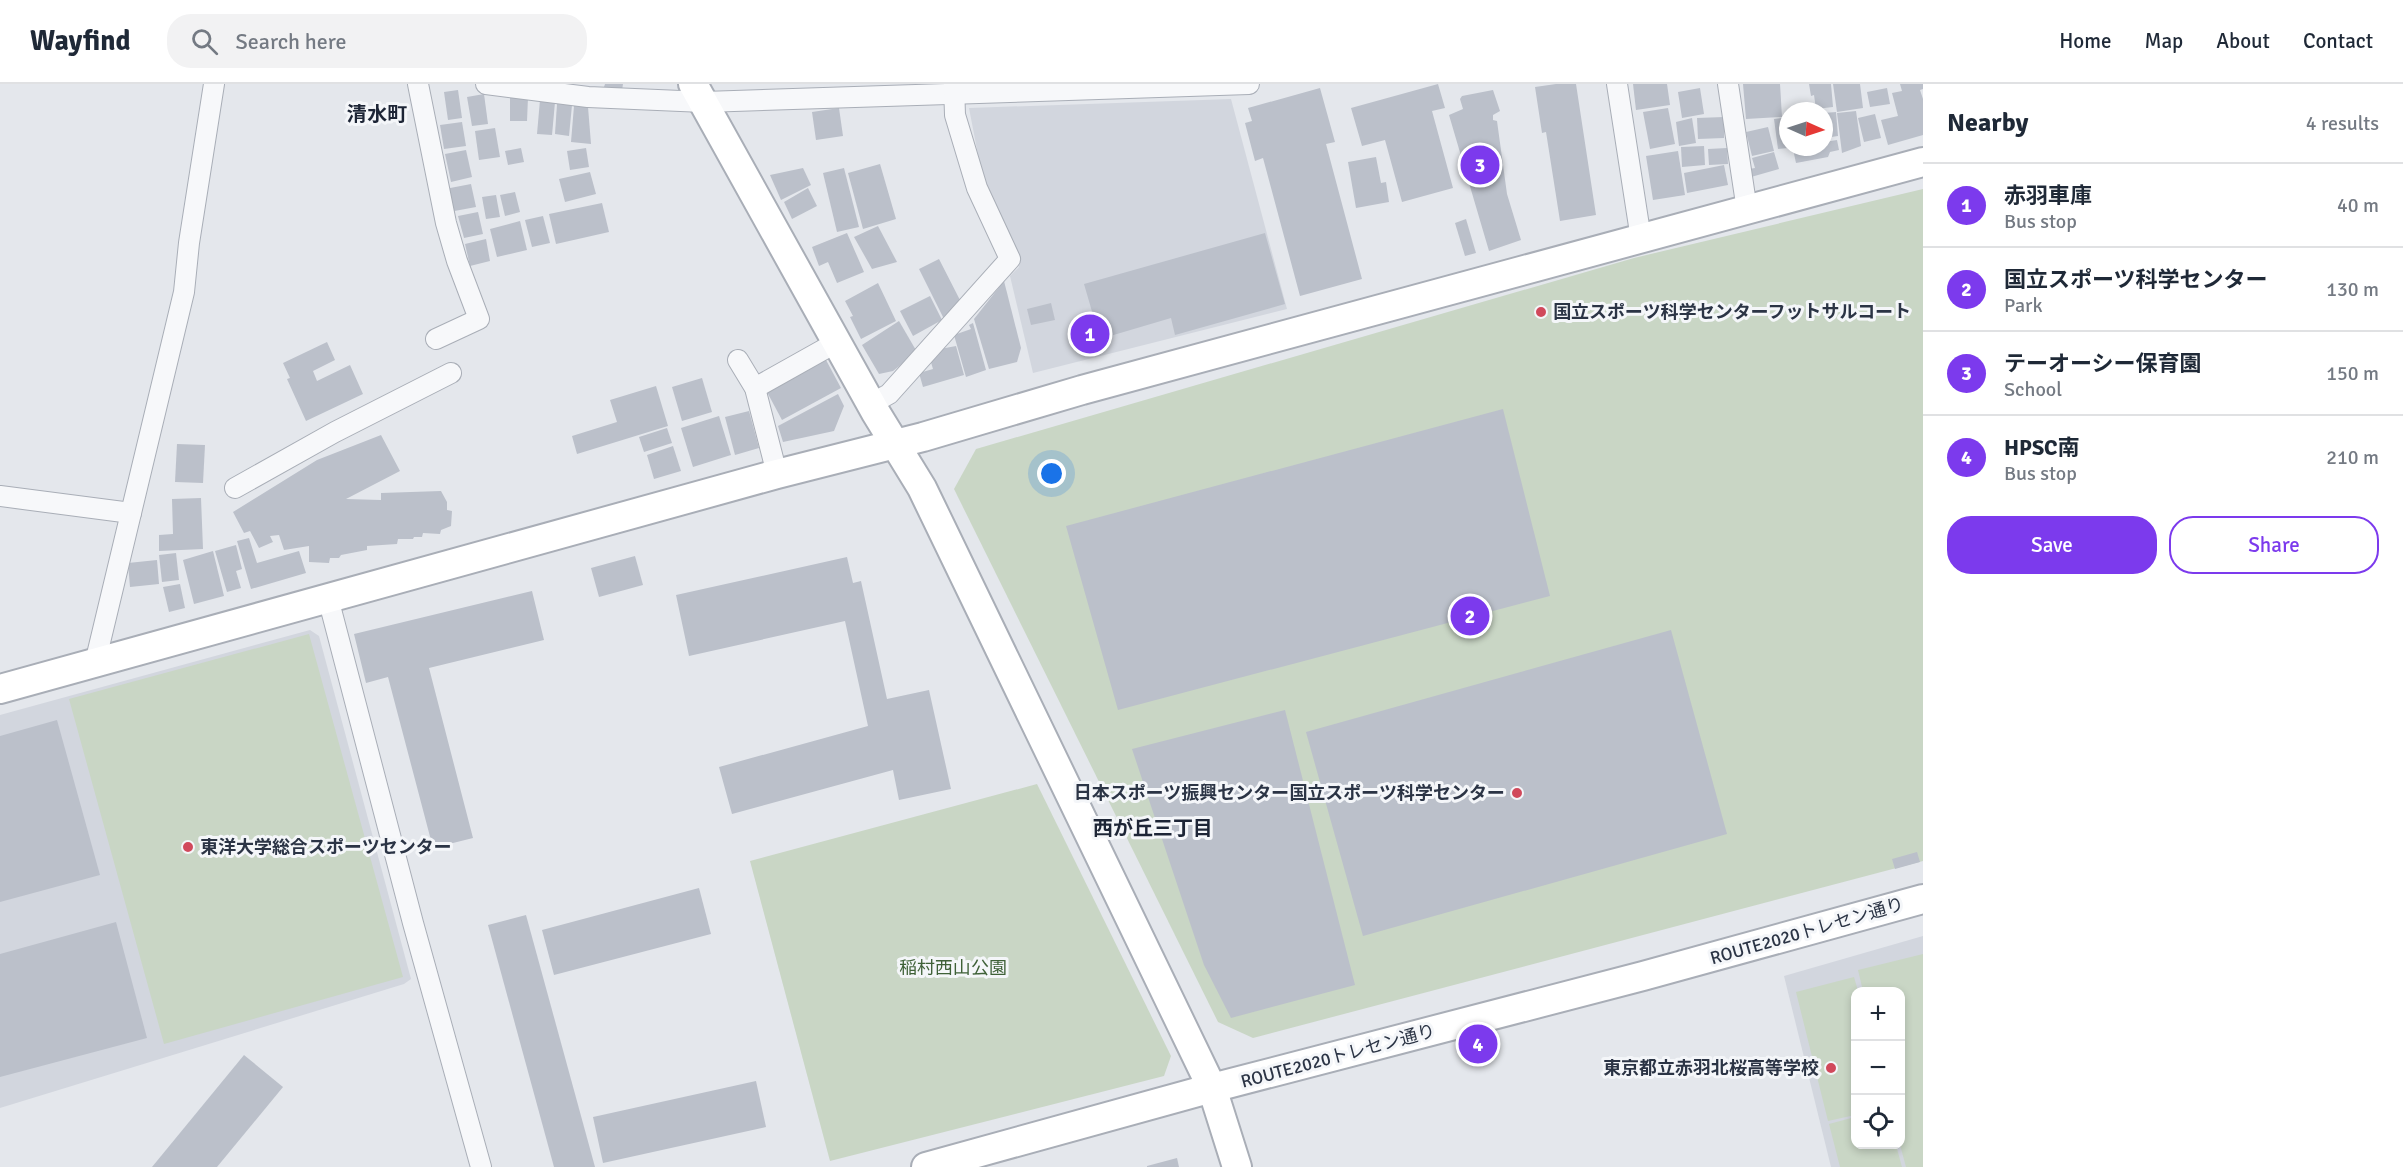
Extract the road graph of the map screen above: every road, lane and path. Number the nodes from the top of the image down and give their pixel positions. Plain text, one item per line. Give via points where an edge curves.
1 (214, 84) edge
2 (418, 84) edge
3 (486, 84) edge
4 (1249, 84) edge
5 (1617, 84) edge
6 (1728, 84) edge
7 (955, 89) edge
8 (698, 93) edge
9 (1923, 162) edge
10 (1747, 210) junction
11 (1641, 239) junction
12 (436, 339) dead end
13 (837, 342) junction
14 (738, 360) dead end
15 (451, 373) dead end
16 (755, 388) junction
17 (871, 404) junction
18 (895, 444) junction
19 (777, 474) junction
20 (235, 488) dead end
21 (0, 496) edge
22 (131, 513) junction
23 (328, 598) junction
24 (95, 663) junction
25 (0, 688) edge
26 (1923, 898) edge
27 (1212, 1088) junction
28 (481, 1167) edge
29 (926, 1167) edge
30 (1237, 1167) edge

1 - 22 street via 184,292
2 - 12 street via 446,223 479,319
3 - 8 street via 588,97
4 - 7 street
5 - 11 street
6 - 10 street
7 - 8 street
7 - 17 street via 955,115 977,188 1010,259 889,394
8 - 13 street
9 - 10 street
10 - 11 street
11 - 18 street
13 - 16 street
13 - 17 street
14 - 16 street
15 - 20 street
16 - 19 street
17 - 18 street
18 - 19 street
18 - 27 street via 922,488
19 - 23 street
21 - 22 street
22 - 24 street
23 - 24 street
23 - 28 street
24 - 25 street
26 - 27 street, ROUTE2020トレセン通り via 1643,976
27 - 29 street, ROUTE2020トレセン通り
27 - 30 street

